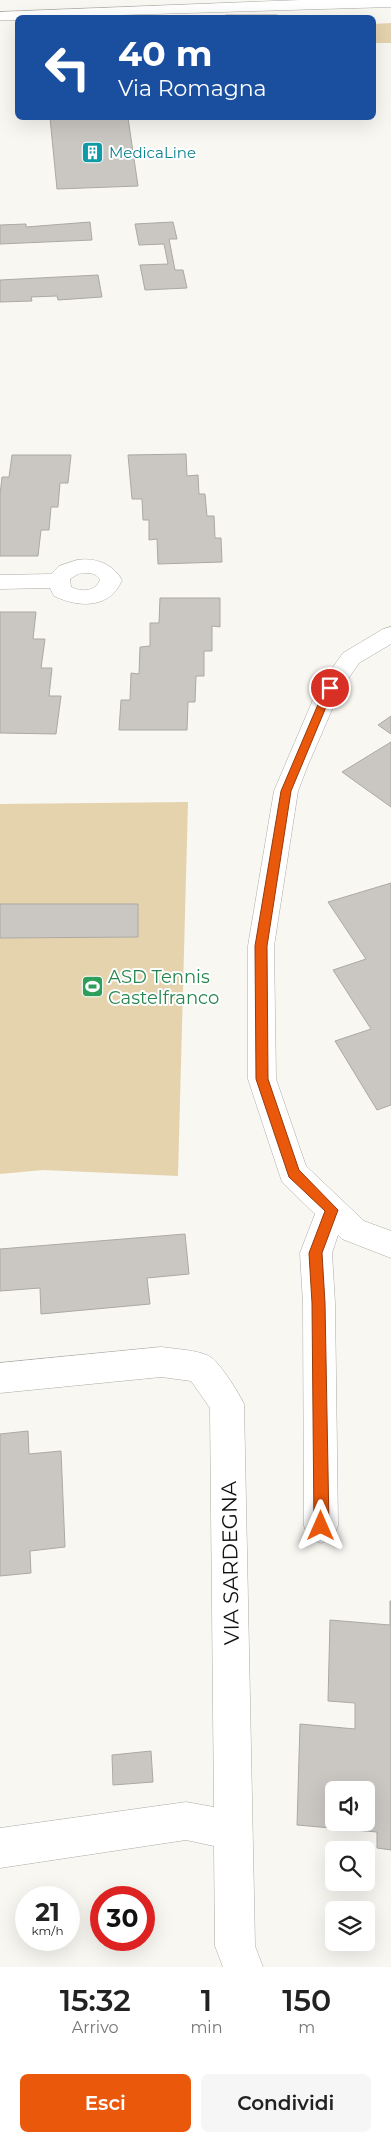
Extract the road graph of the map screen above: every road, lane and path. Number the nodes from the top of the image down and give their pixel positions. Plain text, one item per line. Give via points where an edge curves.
1 (81, 0) edge
2 (14, 1) dead end
3 (391, 3) edge
4 (15, 15) edge
5 (26, 15) edge
6 (0, 16) edge
7 (58, 581) dead end
8 (0, 582) edge
9 (391, 634) edge
10 (332, 1210) junction
11 (391, 1245) edge
12 (0, 1378) edge
13 (321, 1526) dead end
14 (234, 1830) junction
15 (0, 1848) edge
16 (243, 1967) edge

1 - 2 street
3 - 5 street
4 - 6 street
7 - 8 street
9 - 10 street via 351,658 330,688 296,765 286,791 261,946 262,1079 293,1173
10 - 11 street via 353,1230
10 - 13 street via 316,1253
12 - 14 street, VIA SARDEGNA via 161,1362 200,1368 228,1404
14 - 15 street via 186,1821
14 - 16 street, VIA SARDEGNA via 235,1946

